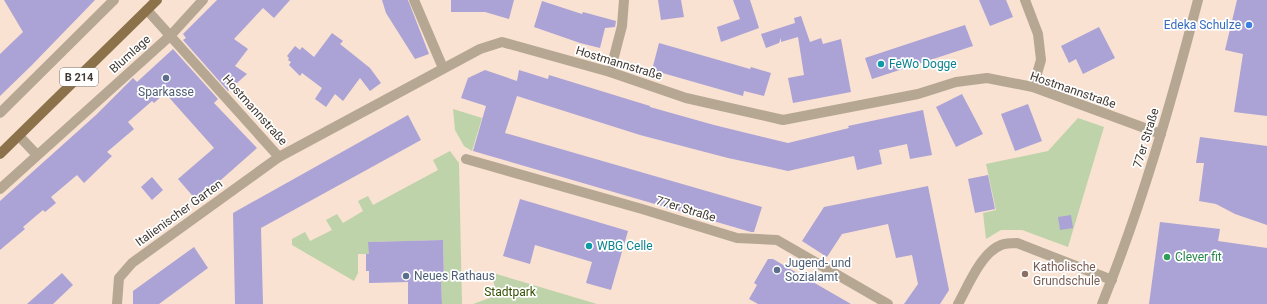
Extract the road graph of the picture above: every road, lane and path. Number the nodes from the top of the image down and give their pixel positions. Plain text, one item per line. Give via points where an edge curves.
1 (114, 0) edge
2 (157, 0) edge
3 (203, 0) edge
4 (414, 0) edge
5 (624, 0) edge
6 (1025, 0) edge
7 (1198, 0) edge
8 (147, 10) junction
9 (170, 35) junction
10 (443, 68) junction
11 (610, 72) junction
12 (1033, 87) junction
13 (0, 113) edge
14 (1162, 134) junction
15 (19, 136) junction
16 (1, 152) edge
17 (37, 156) junction
18 (279, 156) junction
19 (466, 159) dead end
20 (0, 189) edge
21 (1112, 280) junction
22 (117, 304) edge
23 (888, 304) edge
24 (958, 304) edge
25 (1102, 304) edge

1 - 13 street
2 - 8 main road, Blumlage / B 214
3 - 9 street, Blumlage
4 - 10 street
5 - 11 street via 622,26
6 - 12 street via 1038,34 1041,60
7 - 14 street, 77er Straße
8 - 9 street, Hostmannstraße
8 - 15 main road, Blumlage / B 214
9 - 17 street, Blumlage
9 - 18 street, Hostmannstraße
10 - 11 street, Hostmannstraße via 480,49 502,42
10 - 18 street, Hostmannstraße
11 - 12 street, Hostmannstraße via 686,98 783,120 918,94 956,82 987,78
12 - 14 street, Hostmannstraße
14 - 21 street, 77er Straße
15 - 16 main road, Blumlage / B 214
15 - 17 street
17 - 20 street, Blumlage
18 - 22 street, Italienischer Garten via 132,263 119,278
19 - 23 street, 77er Straße via 737,238 777,240
21 - 24 street via 1017,243 1002,244 987,255
21 - 25 street, 77er Straße

